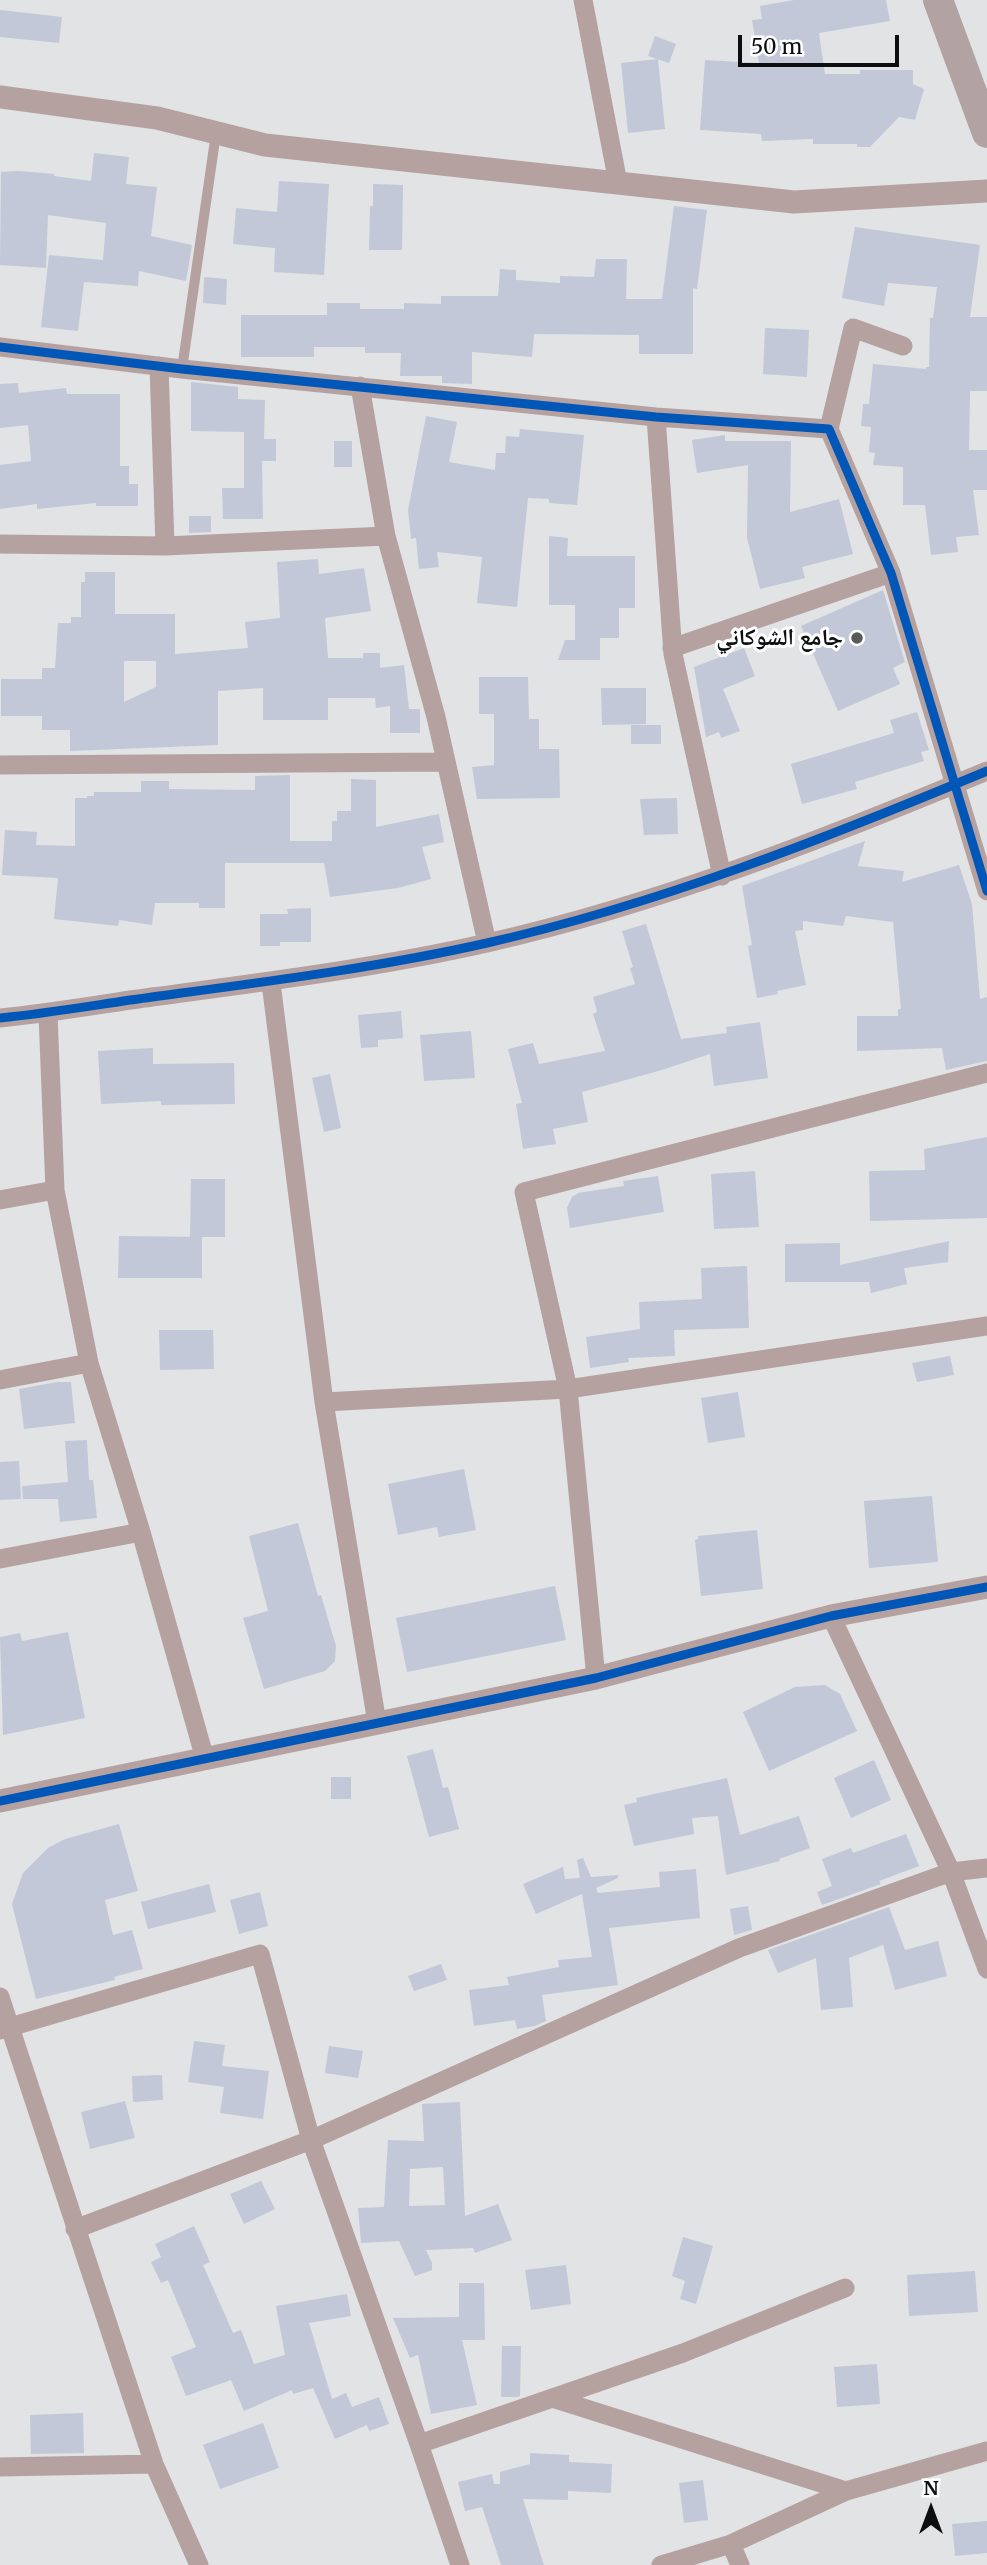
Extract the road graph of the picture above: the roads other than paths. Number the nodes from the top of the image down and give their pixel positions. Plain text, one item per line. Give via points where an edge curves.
1 (583, 0) edge
2 (938, 0) edge
3 (0, 97) edge
4 (216, 133) junction
5 (987, 134) edge
6 (618, 183) junction
7 (987, 191) edge
8 (903, 346) dead end
9 (0, 347) edge
10 (159, 366) junction
11 (182, 369) junction
12 (360, 386) junction
13 (656, 417) junction
14 (829, 429) junction
15 (386, 536) junction
16 (0, 544) edge
17 (165, 545) junction
18 (891, 573) junction
19 (672, 648) junction
20 (445, 762) junction
21 (0, 765) edge
22 (987, 772) edge
23 (954, 785) junction
24 (722, 876) junction
25 (987, 891) edge
26 (487, 943) junction
27 (271, 983) junction
28 (48, 1014) junction
29 (0, 1018) edge
30 (987, 1073) edge
31 (55, 1190) junction
32 (0, 1200) edge
33 (987, 1326) edge
34 (89, 1363) junction
35 (0, 1380) edge
36 (568, 1389) junction
37 (324, 1402) junction
38 (141, 1532) junction
39 (0, 1559) edge
40 (987, 1587) edge
41 (831, 1616) junction
42 (596, 1678) junction
43 (377, 1723) junction
44 (205, 1759) junction
45 (0, 1801) edge
46 (987, 1868) edge
47 (951, 1872) junction
48 (987, 1969) edge
49 (0, 1997) edge
50 (5, 2028) edge
51 (311, 2140) junction
52 (75, 2229) junction
53 (845, 2288) dead end
54 (552, 2398) junction
55 (419, 2444) junction
56 (987, 2451) edge
57 (154, 2464) junction
58 (0, 2467) edge
59 (846, 2491) junction
60 (732, 2544) junction
61 (199, 2565) edge
62 (460, 2565) edge
63 (660, 2565) edge
64 (740, 2565) edge

1 - 6 street
2 - 5 main road
3 - 4 street via 157,118
4 - 6 street via 265,145
4 - 11 lane
6 - 7 street via 794,202
8 - 14 street via 853,328
9 - 10 street
10 - 11 street
10 - 17 street
11 - 12 street
12 - 13 street
12 - 15 street
13 - 14 street
13 - 19 street
14 - 18 street
15 - 17 street
15 - 20 street
16 - 17 street
18 - 19 street
18 - 23 street
19 - 24 street
20 - 21 street
20 - 26 street
22 - 23 street
23 - 24 street
23 - 25 street
24 - 26 street
26 - 27 street
27 - 28 street
27 - 37 street
28 - 29 street
28 - 31 street
30 - 36 street via 524,1192
31 - 32 street
31 - 34 street
33 - 36 street
34 - 35 street
34 - 38 street
36 - 37 street
36 - 42 street
37 - 43 street
38 - 39 street
38 - 44 street
40 - 41 street
41 - 42 street
41 - 47 street
42 - 43 street
43 - 44 street
44 - 45 street
46 - 47 street
47 - 48 street
47 - 51 street via 739,1948
49 - 50 street
50 - 51 street via 260,1954
50 - 52 street via 48,2138
51 - 52 street
51 - 55 street
52 - 57 street
53 - 54 street via 683,2353
54 - 55 street
54 - 59 street
55 - 62 street
56 - 59 street
57 - 58 street
57 - 61 street
59 - 60 street
60 - 63 street
60 - 64 street

